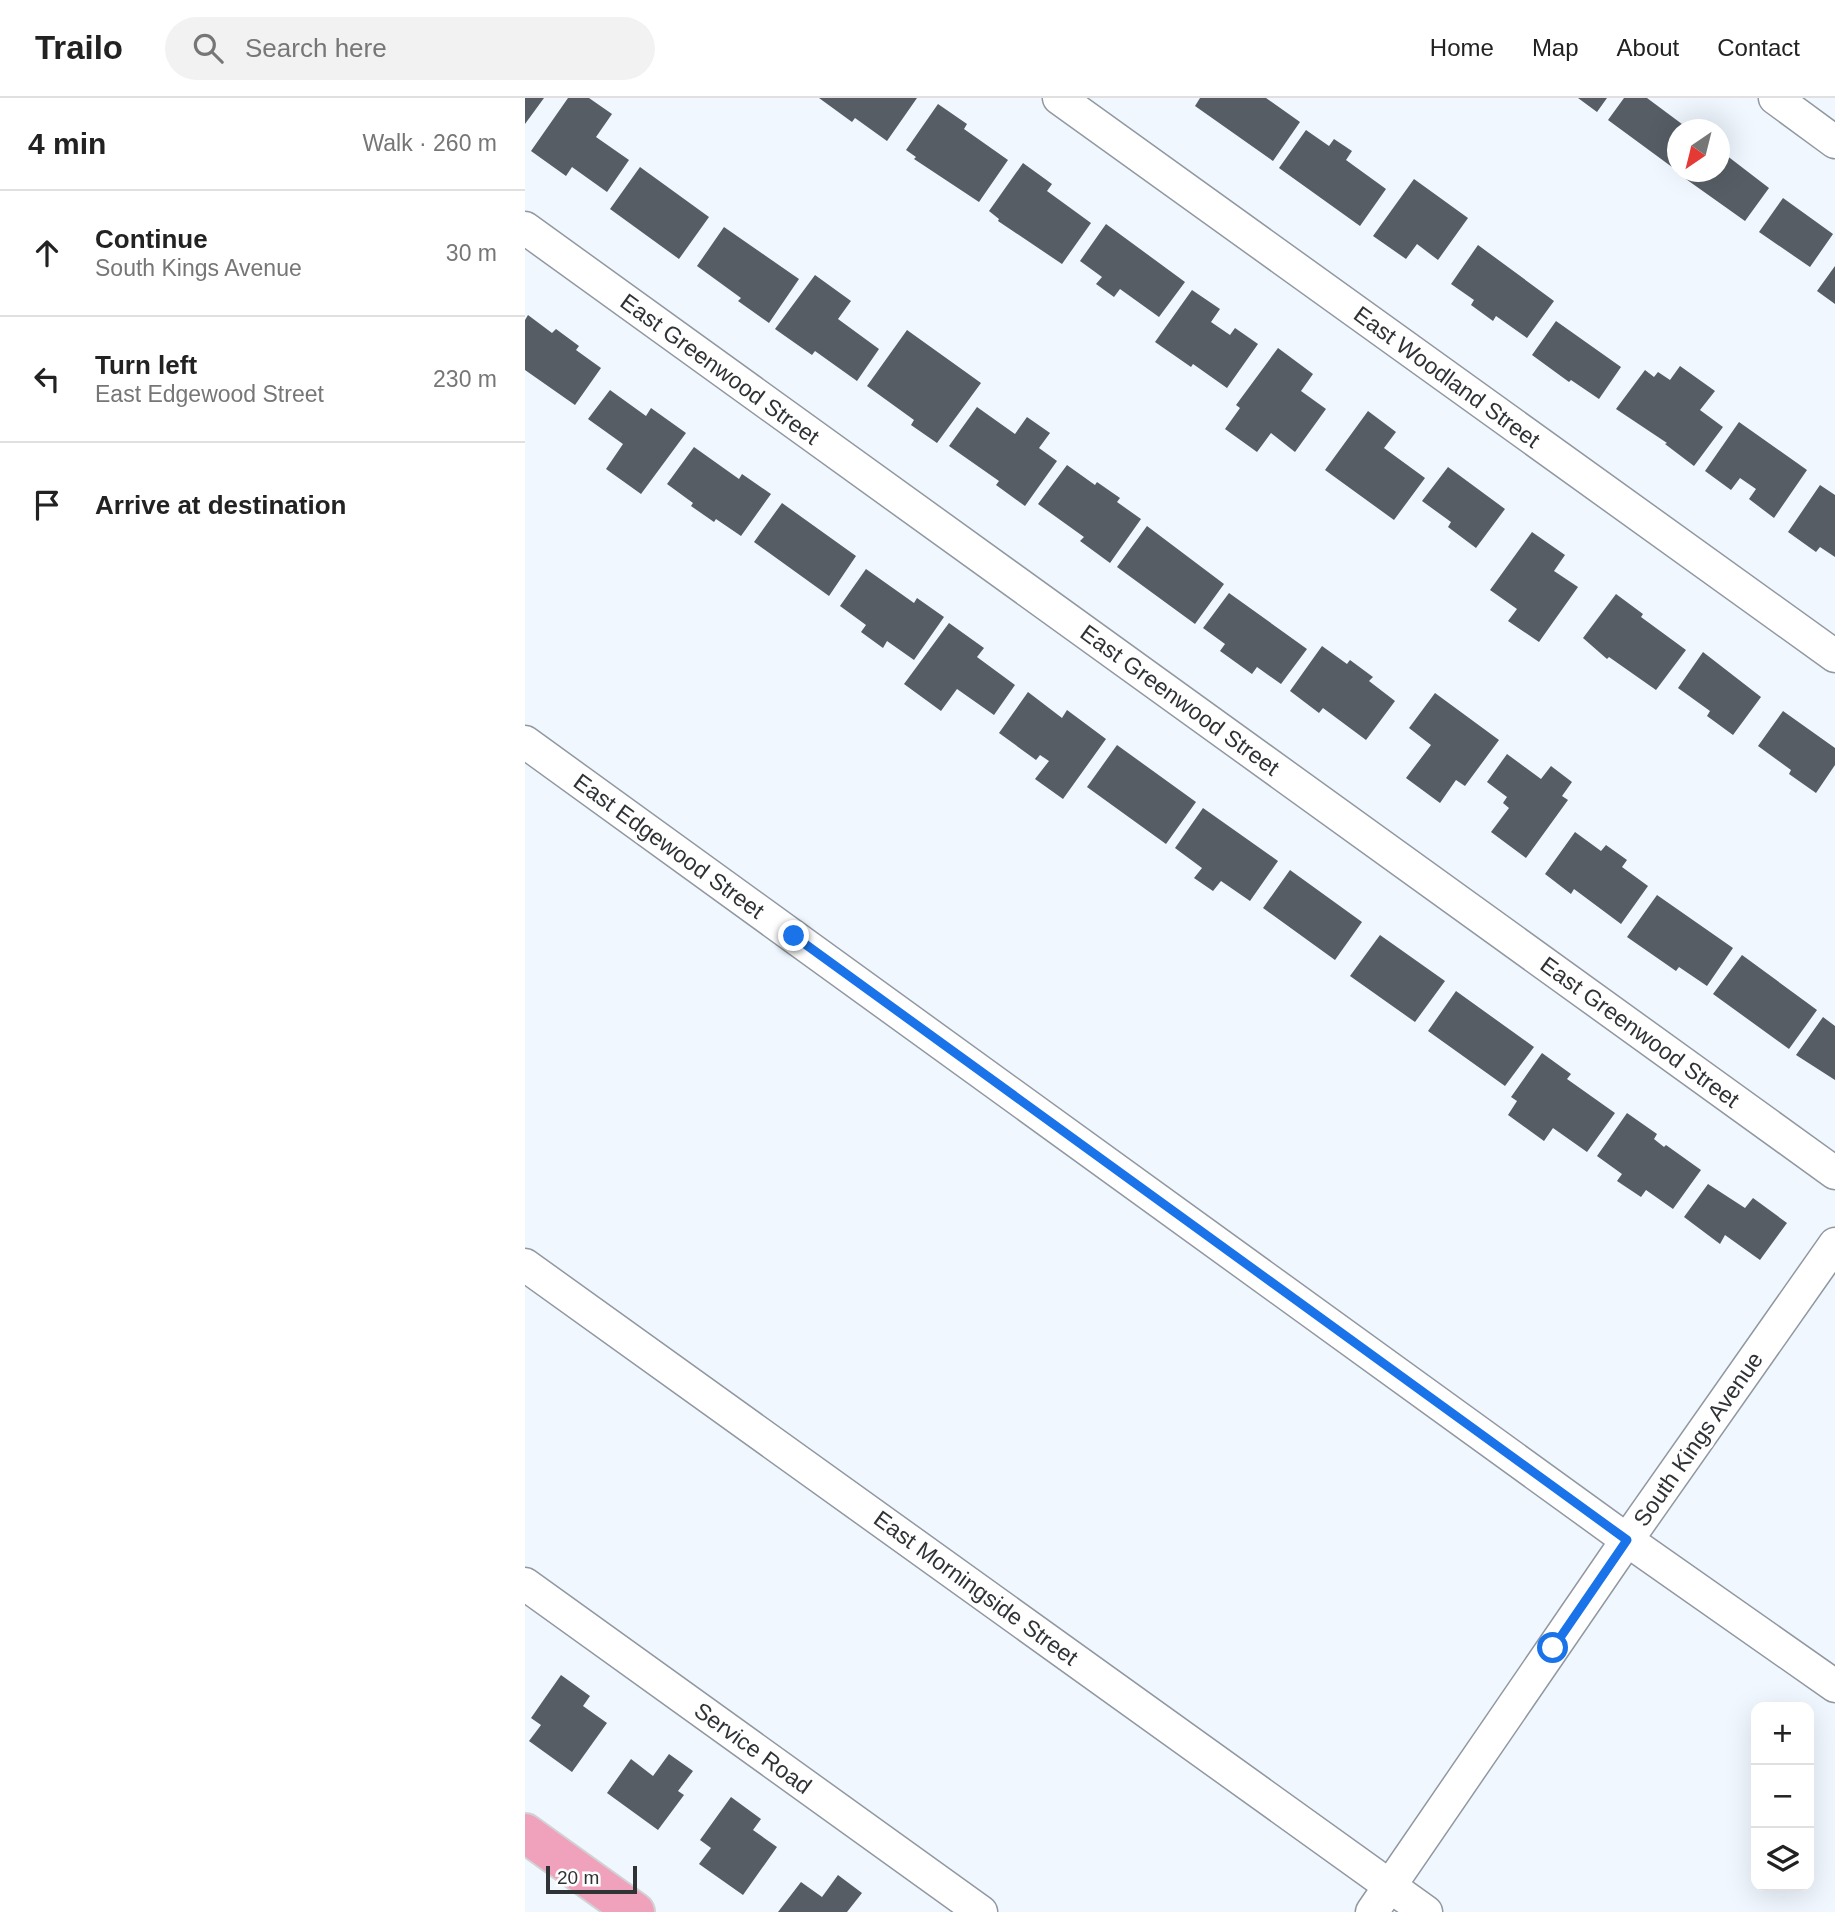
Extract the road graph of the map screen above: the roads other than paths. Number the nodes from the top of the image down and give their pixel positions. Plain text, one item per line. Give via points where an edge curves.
1 (1059, 98) edge
2 (1775, 98) edge
3 (1835, 142) edge
4 (525, 228) edge
5 (1835, 656) edge
6 (525, 742) edge
7 (1835, 1173) edge
8 (1835, 1244) edge
9 (525, 1265) edge
10 (1627, 1540) junction
11 (525, 1584) edge
12 (1835, 1686) edge
13 (525, 1833) edge
14 (1391, 1886) junction
15 (635, 1912) edge
16 (981, 1912) edge
17 (1372, 1912) edge
18 (1426, 1912) edge

1 - 5 street, East Woodland Street
2 - 3 street
4 - 7 street, East Greenwood Street
6 - 10 street, East Edgewood Street
8 - 10 street, South Kings Avenue
9 - 14 street, East Morningside Street
10 - 12 street, East Edgewood Street
10 - 14 street, South Kings Avenue
11 - 16 street, Service Road
13 - 15 main road
14 - 17 street, South Kings Avenue
14 - 18 street, East Morningside Street

